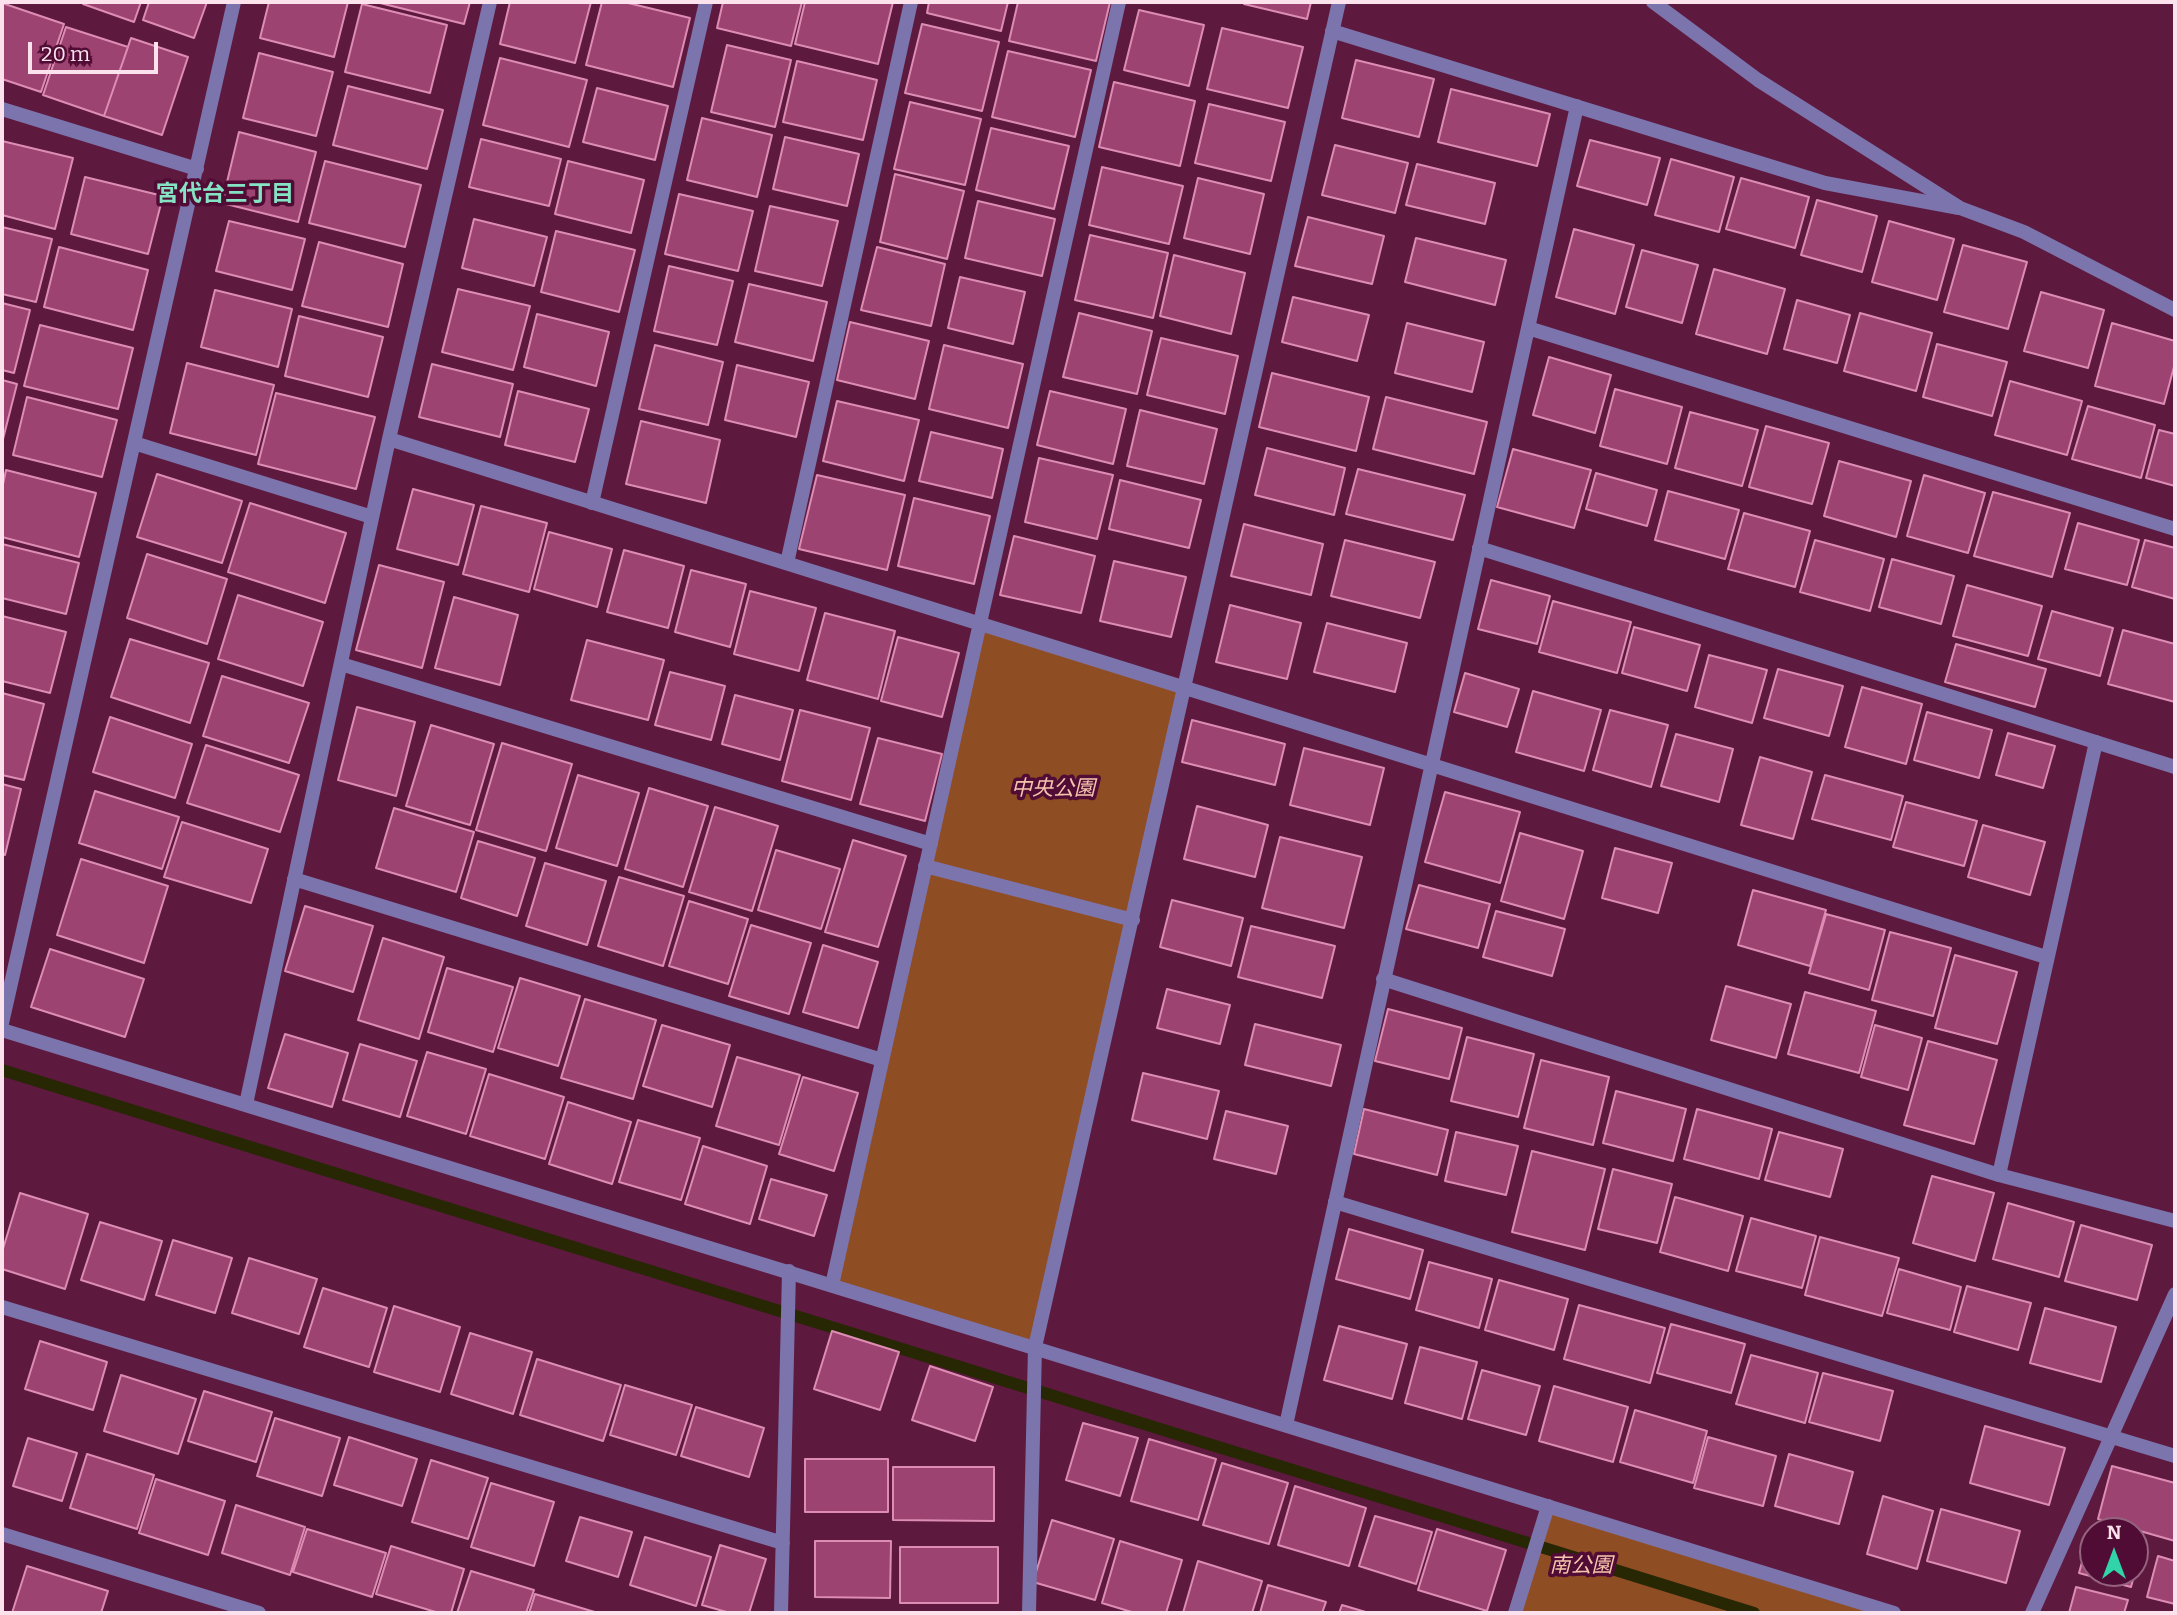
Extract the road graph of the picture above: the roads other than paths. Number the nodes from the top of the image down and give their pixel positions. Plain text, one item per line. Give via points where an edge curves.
1 (234, 2) edge
2 (490, 2) edge
3 (706, 2) edge
4 (911, 2) edge
5 (1119, 2) edge
6 (1339, 2) edge
7 (1653, 2) edge
8 (1332, 31) junction
9 (1577, 106) junction
10 (2, 109) edge
11 (197, 169) junction
12 (1960, 208) junction
13 (2175, 310) edge
14 (1528, 328) junction
15 (389, 439) junction
16 (134, 443) junction
17 (592, 503) junction
18 (372, 517) junction
19 (2175, 529) edge
20 (1479, 548) junction
21 (787, 564) junction
22 (980, 624) junction
23 (341, 664) junction
24 (1186, 688) junction
25 (2096, 742) junction
26 (1432, 762) junction
27 (2175, 767) edge
28 (931, 844) junction
29 (925, 866) junction
30 (294, 880) junction
31 (1133, 920) junction
32 (2046, 957) junction
33 (1384, 979) junction
34 (2, 1023) edge
35 (2, 1030) edge
36 (882, 1060) junction
37 (246, 1104) junction
38 (1999, 1175) junction
39 (1335, 1202) junction
40 (2175, 1221) edge
41 (789, 1271) junction
42 (832, 1285) junction
43 (2175, 1294) edge
44 (2, 1307) edge
45 (1035, 1347) junction
46 (1286, 1425) junction
47 (2111, 1437) junction
48 (2175, 1456) edge
49 (1548, 1506) junction
50 (2, 1534) edge
51 (783, 1543) junction
52 (259, 1613) edge
53 (781, 1613) edge
54 (1029, 1613) edge
55 (1515, 1613) edge
56 (1894, 1613) edge
57 (2032, 1613) edge

1 - 11 street
2 - 15 street
3 - 17 street
4 - 21 street
5 - 22 street
6 - 8 street
7 - 12 street via 1758,80
8 - 9 street
8 - 24 street
9 - 12 street via 1825,183
9 - 14 street
10 - 11 street
11 - 16 street
12 - 13 street via 2024,232
14 - 19 street
14 - 20 street
15 - 17 street
15 - 18 street
16 - 18 street
16 - 34 street
17 - 21 street
18 - 23 street
20 - 25 street
20 - 26 street
21 - 22 street
22 - 24 street
22 - 28 street
23 - 28 street
23 - 30 street
24 - 26 street
24 - 31 street
25 - 27 street
25 - 32 street
26 - 32 street
26 - 33 street
28 - 29 street
29 - 31 street
29 - 36 street
30 - 36 street
30 - 37 street
31 - 45 street
32 - 38 street
33 - 38 street
33 - 39 street
35 - 37 street
36 - 42 street
37 - 41 street
38 - 40 street
39 - 46 street
39 - 47 street
41 - 42 street
41 - 51 street
42 - 45 street
43 - 47 street
44 - 51 street
45 - 46 street
45 - 54 street
46 - 49 street
47 - 48 street
47 - 57 street
49 - 55 street
49 - 56 street
50 - 52 street
51 - 53 street

